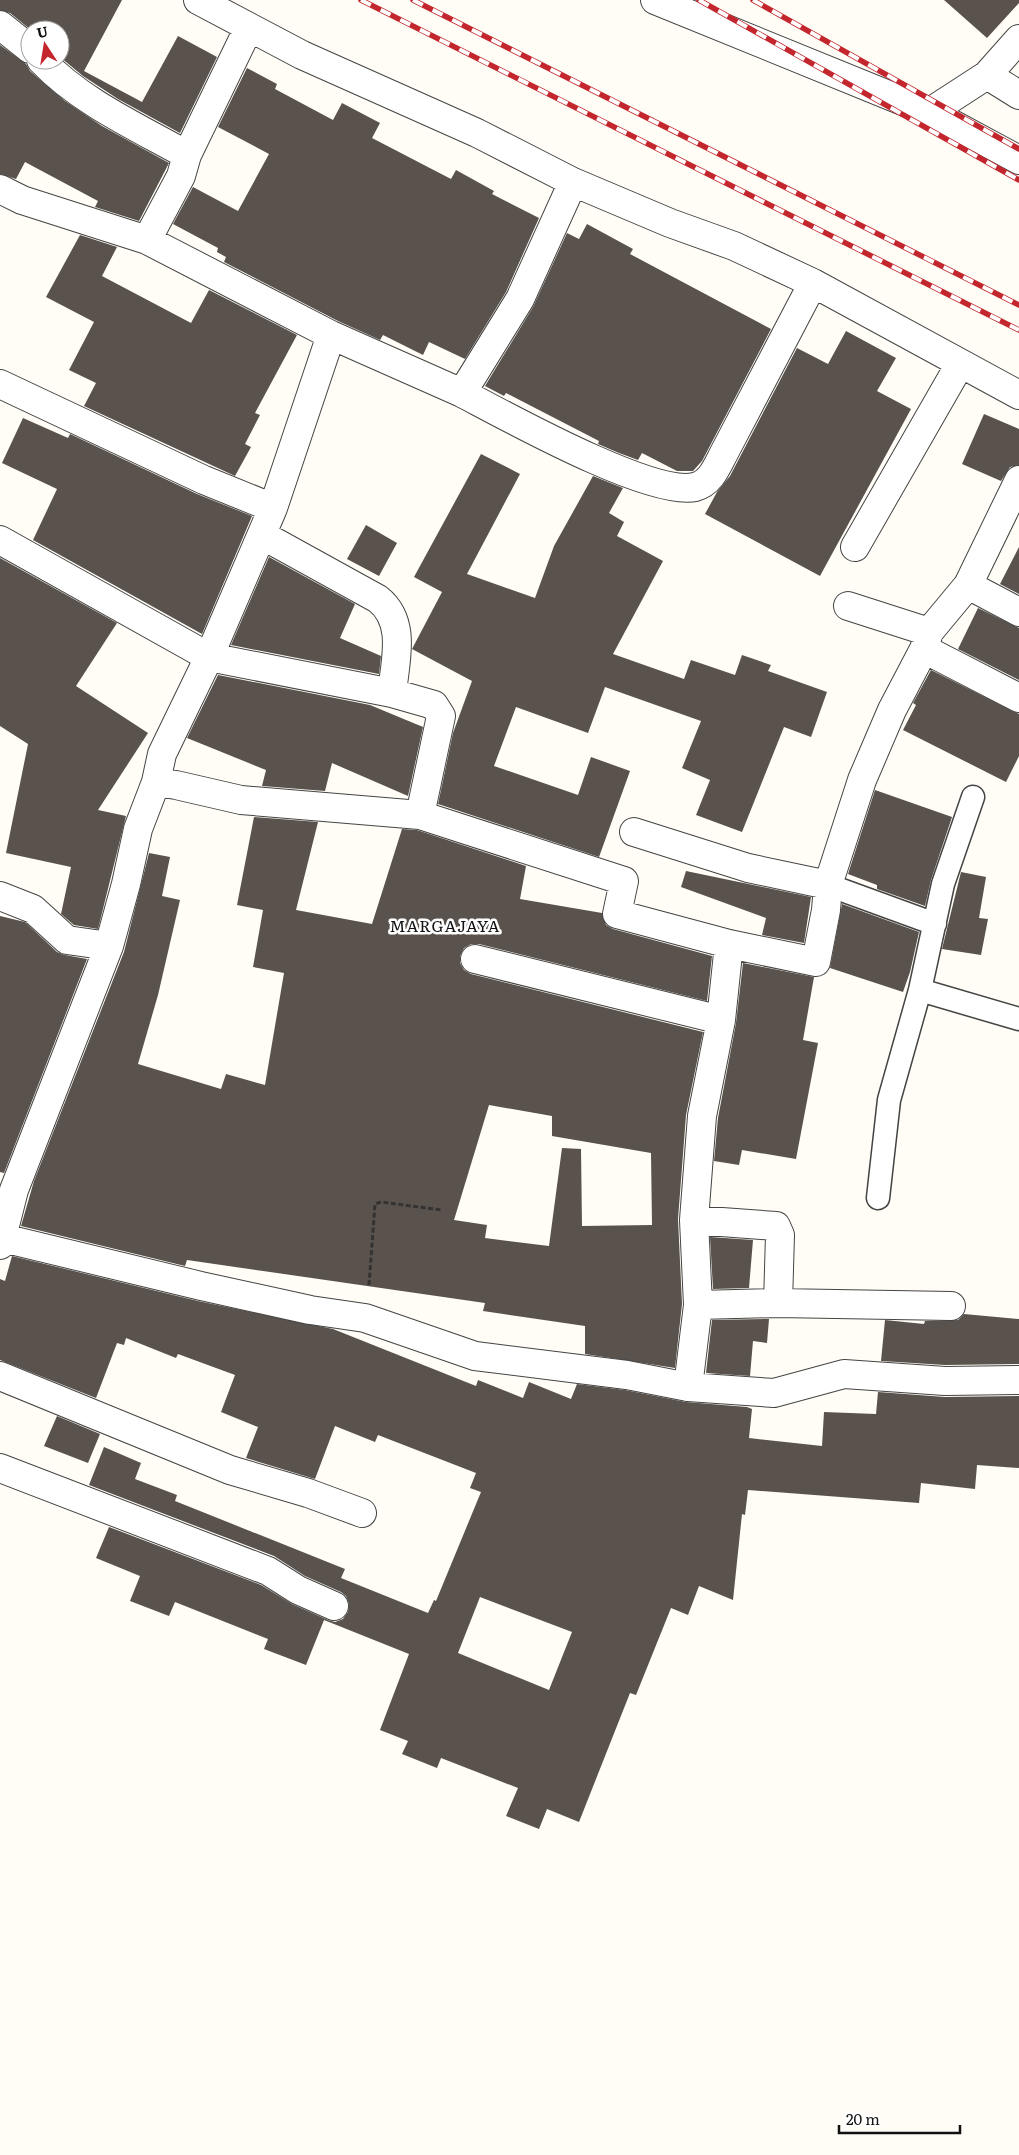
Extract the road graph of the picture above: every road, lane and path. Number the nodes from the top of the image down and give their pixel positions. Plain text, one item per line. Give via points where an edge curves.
1 (198, 0) edge
2 (655, 0) edge
3 (0, 25) edge
4 (249, 27) junction
5 (1019, 39) edge
6 (20, 41) edge
7 (52, 70) edge
8 (987, 75) junction
9 (1019, 94) edge
10 (930, 112) junction
11 (186, 155) junction
12 (1019, 160) edge
13 (573, 182) junction
14 (0, 189) edge
15 (147, 240) junction
16 (813, 283) junction
17 (331, 335) junction
18 (960, 364) junction
19 (0, 384) edge
20 (462, 392) junction
21 (1019, 395) edge
22 (1019, 480) edge
23 (273, 508) junction
24 (262, 535) junction
25 (0, 540) edge
26 (855, 547) dead end
27 (968, 585) junction
28 (848, 606) dead end
29 (1019, 612) edge
30 (926, 640) junction
31 (209, 657) junction
32 (392, 693) junction
33 (1019, 698) edge
34 (156, 782) junction
35 (973, 797) dead end
36 (420, 815) junction
37 (634, 832) dead end
38 (828, 885) junction
39 (0, 896) edge
40 (935, 924) junction
41 (729, 944) junction
42 (109, 946) junction
43 (475, 959) dead end
44 (920, 990) junction
45 (721, 1020) junction
46 (1019, 1020) edge
47 (7, 1189) edge
48 (878, 1198) dead end
49 (442, 1210) dead end
50 (694, 1220) junction
51 (2, 1241) edge
52 (778, 1303) junction
53 (698, 1305) junction
54 (951, 1306) dead end
55 (366, 1318) junction
56 (0, 1376) edge
57 (1019, 1380) edge
58 (688, 1387) junction
59 (0, 1468) edge
60 (362, 1513) dead end
61 (334, 1606) dead end

1 - 4 street
2 - 10 street
3 - 6 street
4 - 11 street
4 - 13 street via 302,55 477,133
5 - 8 street
7 - 11 street via 91,100
8 - 9 street
8 - 10 street
10 - 12 street
11 - 15 street via 181,176
13 - 16 street via 734,246
13 - 20 street via 520,299
14 - 15 street via 22,200
15 - 17 street
16 - 18 street
16 - 20 street via 720,462 710,478 697,487 678,487 629,474 541,434
17 - 20 street
17 - 23 street
18 - 21 street
18 - 26 street
19 - 23 street via 204,480
22 - 27 street
23 - 24 street
24 - 31 street
24 - 32 street via 388,607 393,614 397,645
25 - 31 street
27 - 29 street
27 - 30 street
28 - 30 street
30 - 33 street
30 - 38 street via 862,780
31 - 32 street
31 - 34 street via 162,754
32 - 36 street via 434,705 441,716
34 - 36 street via 240,800
34 - 42 street via 138,829
35 - 40 lane via 943,884
36 - 41 street via 624,881 617,914
37 - 38 street via 748,868
38 - 40 lane
38 - 41 street via 816,962
39 - 42 street via 33,910 67,940
40 - 44 lane
41 - 45 street
42 - 47 street
43 - 45 street
44 - 46 lane
44 - 48 lane via 889,1100
45 - 50 street via 702,1116
47 - 51 street
49 - 55 path via 375,1204
50 - 52 street via 776,1226 780,1235
50 - 53 street
51 - 55 street via 310,1310
52 - 53 street
52 - 54 street
53 - 58 street
55 - 58 street via 475,1356 627,1375
56 - 60 street via 230,1470
57 - 58 street via 945,1381 844,1374 774,1393
59 - 61 street via 268,1571 298,1590

